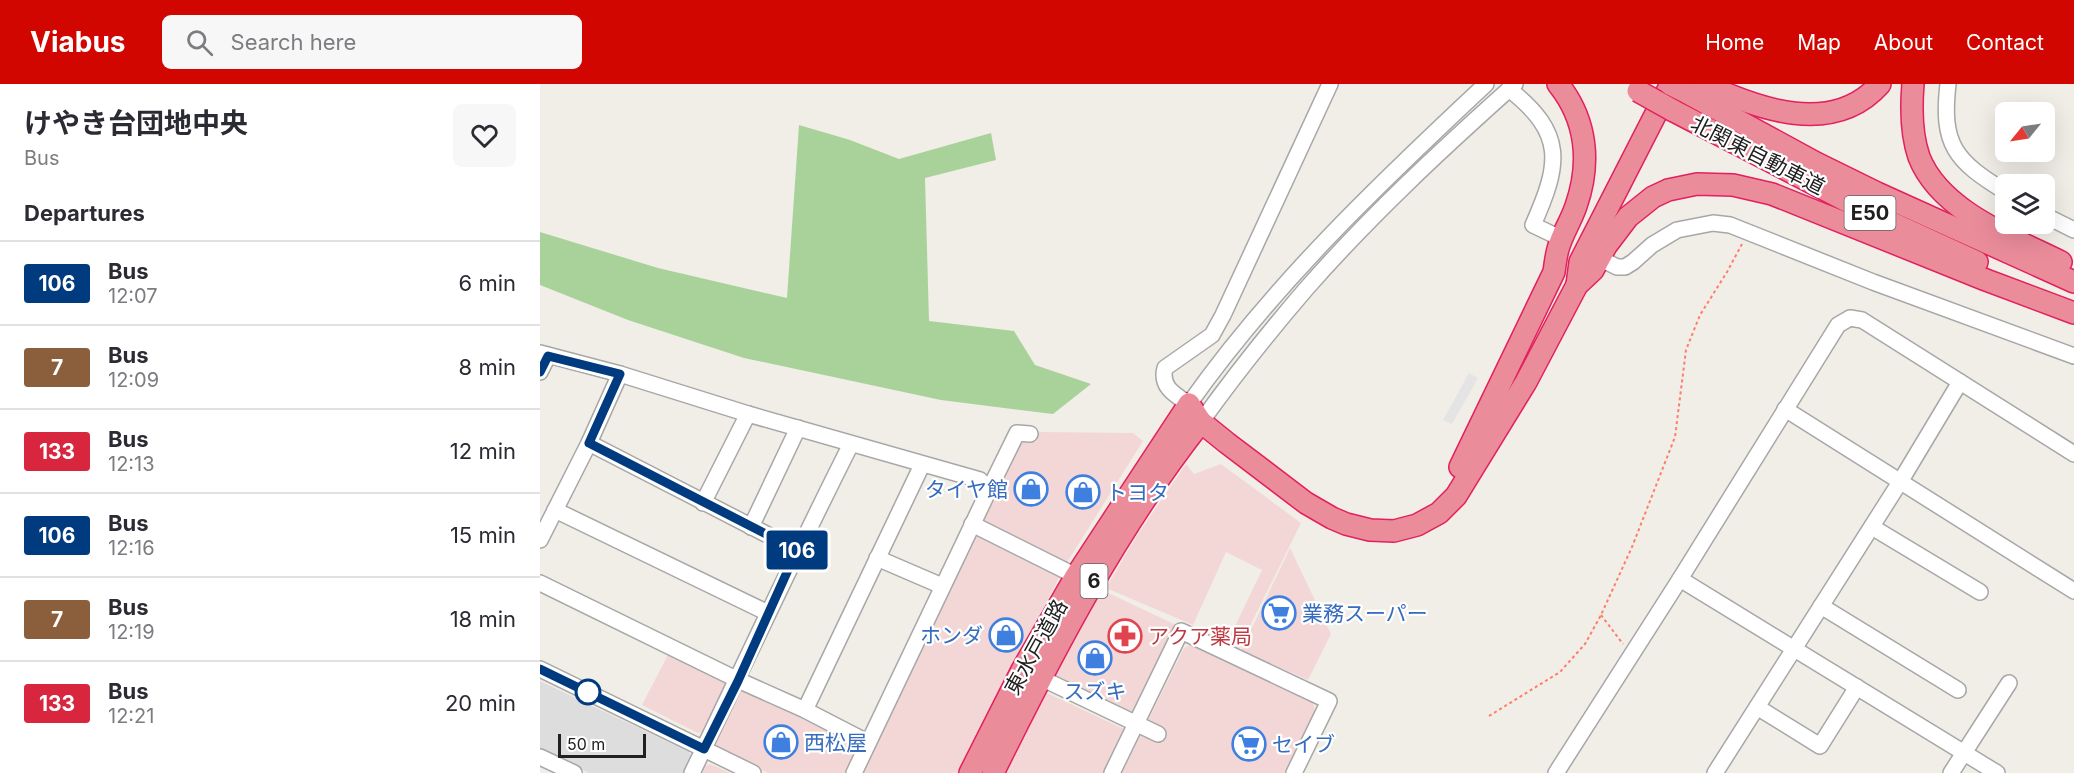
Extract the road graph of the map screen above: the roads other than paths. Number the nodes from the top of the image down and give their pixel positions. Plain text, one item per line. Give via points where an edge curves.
1 (1330, 84) edge
2 (1486, 84) edge
3 (1558, 84) edge
4 (1659, 84) edge
5 (1704, 84) edge
6 (1880, 84) edge
7 (1913, 84) edge
8 (1948, 84) edge
9 (1674, 86) edge
10 (1512, 87) edge
11 (1632, 88) edge
12 (1995, 185) edge
13 (2055, 220) edge
14 (2074, 230) edge
15 (1556, 236) dead end
16 (1609, 263) dead end
17 (2074, 268) edge
18 (1554, 272) junction
19 (2074, 282) edge
20 (1577, 285) junction
21 (2074, 304) edge
22 (2074, 313) edge
23 (544, 355) edge
24 (2074, 356) edge
25 (540, 372) edge
26 (620, 374) junction
27 (1960, 382) junction
28 (1189, 404) junction
29 (1785, 409) junction
30 (748, 414) junction
31 (1205, 417) junction
32 (798, 428) junction
33 (1030, 434) dead end
34 (589, 443) junction
35 (851, 444) junction
36 (2074, 454) edge
37 (922, 465) junction
38 (1900, 482) junction
39 (987, 494) junction
40 (703, 503) junction
41 (555, 510) junction
42 (972, 524) junction
43 (751, 527) junction
44 (1872, 527) junction
45 (540, 540) edge
46 (797, 550) junction
47 (877, 558) junction
48 (1076, 576) junction
49 (1680, 579) junction
50 (540, 583) edge
51 (942, 586) junction
52 (2074, 591) edge
53 (1980, 592) dead end
54 (1821, 606) junction
55 (768, 614) junction
56 (1794, 649) junction
57 (540, 669) edge
58 (1041, 678) junction
59 (738, 681) junction
60 (2009, 684) dead end
61 (1857, 687) junction
62 (1958, 690) dead end
63 (1757, 707) junction
64 (805, 710) junction
65 (1136, 725) junction
66 (1158, 734) dead end
67 (867, 742) junction
68 (704, 749) junction
69 (1965, 753) junction
70 (540, 757) edge
71 (574, 773) edge
72 (692, 773) edge
73 (753, 773) edge
74 (854, 773) edge
75 (970, 773) edge
76 (993, 773) edge
77 (1112, 773) edge
78 (1294, 773) edge
79 (1556, 773) edge
80 (1715, 773) edge
81 (1951, 773) edge
82 (1996, 773) edge

1 - 28 street via 1212,335 1166,368 1169,390
2 - 28 street via 1387,176 1293,274
3 - 18 highway via 1580,122 1586,156 1581,190 1558,250
4 - 18 highway via 1571,257
5 - 6 highway via 1759,106 1800,114 1846,108
7 - 17 highway via 1914,138 1919,158 1938,187 1965,211
8 - 12 street via 1945,105 1951,142 1971,170
9 - 19 highway, 北関東自動車道 / E50 via 1877,193
9 - 20 highway via 1580,262
10 - 15 street via 1536,113 1548,134 1553,172 1533,225
10 - 31 street via 1447,144 1307,289
11 - 21 highway, 北関東自動車道 / E50, bridge via 1866,211
13 - 14 street
16 - 24 street via 1625,267 1677,230 1722,224
18 - 31 highway via 1453,482 1446,492 1415,513 1389,519 1349,513
20 - 22 highway via 1593,270 1618,229 1638,207 1668,190 1715,183 1772,194
20 - 31 highway via 1526,382 1456,496 1439,513 1417,525 1394,531 1370,530 1332,518 1306,503
23 - 25 street
23 - 26 street
26 - 30 street
26 - 34 street
27 - 29 street via 1862,320 1850,318 1838,325
27 - 36 street
27 - 38 street
28 - 31 highway
28 - 48 highway, 東水戸道路 / 6
29 - 38 street
29 - 49 street
30 - 32 street
30 - 40 street
31 - 58 highway, 東水戸道路 / 6 via 1140,508
32 - 35 street
32 - 43 street
33 - 39 street via 1017,433
34 - 40 street
34 - 41 street
35 - 37 street
35 - 46 street
37 - 39 street via 980,480
37 - 47 street
38 - 44 street
38 - 52 street
39 - 42 street
40 - 43 street
41 - 45 street
41 - 55 street
42 - 48 street
42 - 51 street
43 - 46 street
44 - 53 street
44 - 54 street
46 - 55 street
47 - 51 street
47 - 64 street
48 - 75 highway, 東水戸道路 / 6 via 1022,670
49 - 56 street
49 - 79 street
50 - 59 street
51 - 67 street
54 - 56 street
54 - 62 street
55 - 59 street
56 - 61 street
56 - 63 street
57 - 68 street
58 - 65 street
58 - 76 highway, 東水戸道路 / 6
59 - 64 street
59 - 68 street
60 - 69 street
61 - 63 street via 1820,746
61 - 69 street
63 - 80 street
64 - 67 street
65 - 66 street
65 - 77 street
65 - 78 street via 1181,631 1329,700
67 - 74 street
68 - 72 street
68 - 73 street
69 - 81 street
69 - 82 street
70 - 71 street

